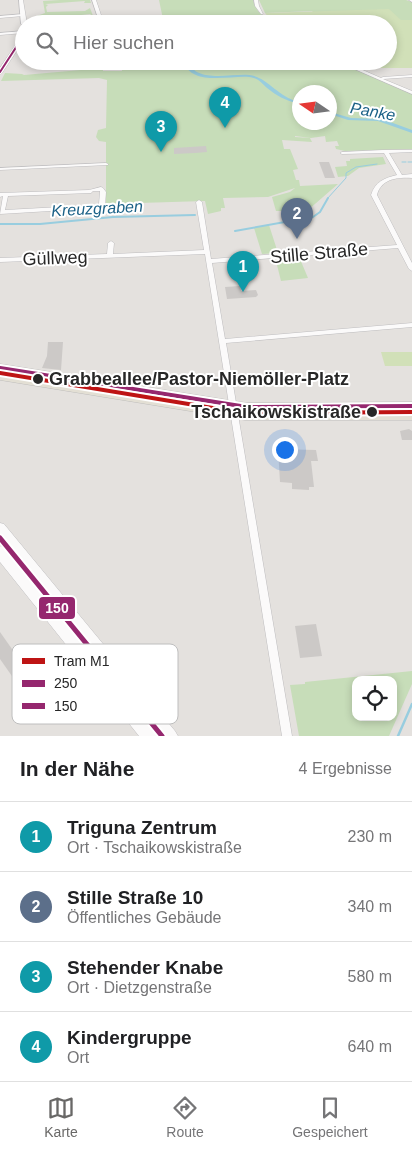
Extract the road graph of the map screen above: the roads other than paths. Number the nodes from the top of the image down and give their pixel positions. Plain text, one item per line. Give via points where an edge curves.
1 (21, 0) edge
2 (94, 0) edge
3 (256, 0) edge
4 (262, 13) dead end
5 (23, 15) edge
6 (99, 15) edge
7 (15, 16) edge
8 (0, 17) edge
9 (0, 34) edge
10 (15, 34) edge
11 (15, 48) edge
12 (360, 70) edge
13 (0, 72) edge
14 (412, 76) edge
15 (380, 78) junction
16 (412, 93) edge
17 (385, 151) junction
18 (412, 151) edge
19 (342, 153) dead end
20 (106, 164) dead end
21 (0, 169) edge
22 (400, 176) junction
23 (412, 176) edge
24 (3, 195) edge
25 (199, 202) dead end
26 (111, 243) dead end
27 (400, 246) junction
28 (207, 252) junction
29 (110, 256) junction
30 (409, 259) edge
31 (0, 260) edge
32 (209, 261) junction
33 (412, 269) edge
34 (412, 325) edge
35 (222, 341) junction
36 (0, 368) edge
37 (0, 376) edge
38 (412, 406) edge
39 (234, 410) junction
40 (412, 415) edge
41 (0, 528) edge
42 (0, 552) edge
43 (74, 644) edge
44 (95, 644) edge
45 (139, 724) edge
46 (160, 724) edge
47 (149, 736) edge
48 (170, 736) edge
49 (287, 736) edge

1 - 5 main road
2 - 6 street
3 - 4 street
7 - 8 street
9 - 10 street
11 - 13 main road
12 - 15 street
14 - 15 street
15 - 16 street
17 - 18 street
17 - 19 street
17 - 22 street
20 - 21 street
22 - 23 street
22 - 27 street via 382,182 374,196
24 - 24 street via 101,189 103,192 102,205 98,207 2,212
25 - 28 street
26 - 29 street, Güllweg
27 - 30 street
27 - 32 street, Stille Straße
28 - 29 street, Güllweg
28 - 32 street
29 - 31 street, Güllweg
30 - 33 street
32 - 35 street
34 - 35 street
35 - 39 street
36 - 39 main road
37 - 39 main road
38 - 39 main road
39 - 40 main road via 262,416
39 - 49 street
41 - 44 main road
42 - 43 main road
45 - 47 main road
46 - 48 main road

